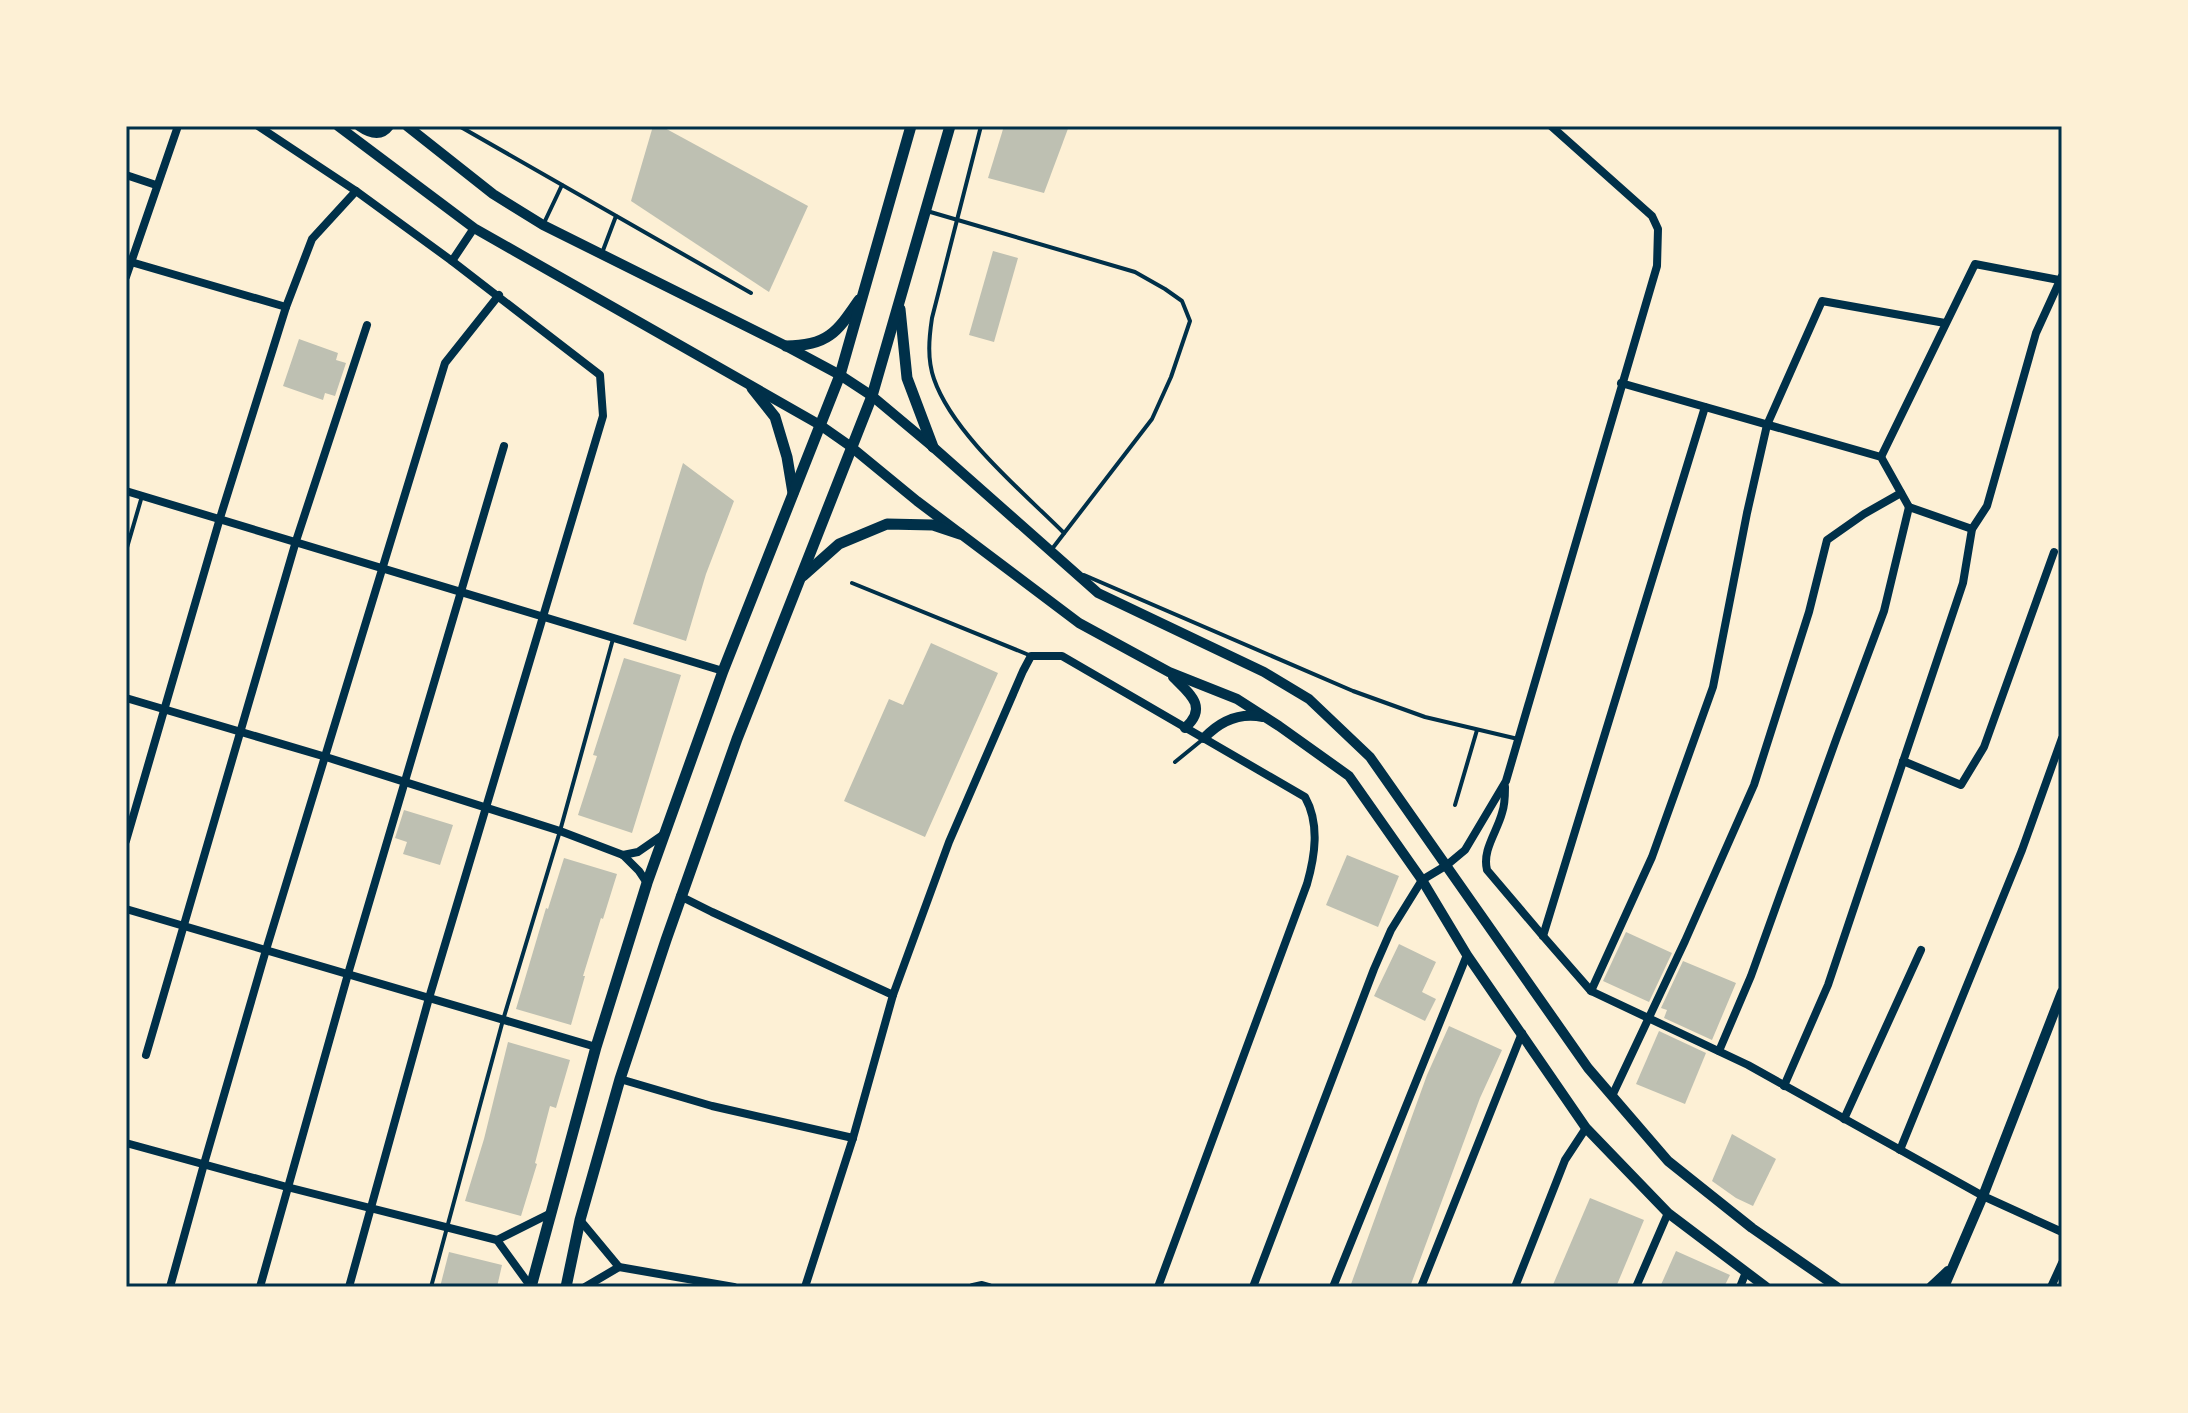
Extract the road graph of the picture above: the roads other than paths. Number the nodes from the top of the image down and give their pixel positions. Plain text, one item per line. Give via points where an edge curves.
1 (178, 126) edge
2 (258, 126) edge
3 (338, 126) edge
4 (359, 126) edge
5 (389, 126) edge
6 (407, 126) edge
7 (459, 126) edge
8 (950, 126) edge
9 (981, 126) edge
10 (1555, 128) edge
11 (908, 130) edge
12 (126, 175) edge
13 (156, 185) junction
14 (562, 185) junction
15 (356, 191) junction
16 (925, 211) junction
17 (616, 216) junction
18 (956, 220) junction
19 (543, 225) junction
20 (474, 228) junction
21 (130, 249) edge
22 (601, 255) junction
23 (452, 261) junction
24 (131, 262) junction
25 (126, 277) edge
26 (2061, 278) edge
27 (866, 289) junction
28 (751, 293) dead end
29 (499, 295) junction
30 (899, 301) junction
31 (286, 307) junction
32 (1945, 323) junction
33 (367, 325) dead end
34 (786, 346) junction
35 (840, 375) junction
36 (1621, 383) junction
37 (752, 388) junction
38 (872, 396) junction
39 (1705, 407) junction
40 (820, 425) junction
41 (1767, 425) junction
42 (504, 446) dead end
43 (850, 446) junction
44 (933, 447) junction
45 (1881, 457) junction
46 (126, 491) edge
47 (793, 493) junction
48 (1901, 493) junction
49 (142, 495) junction
50 (1909, 507) junction
51 (220, 518) junction
52 (1972, 529) junction
53 (1064, 533) junction
54 (960, 534) junction
55 (296, 541) junction
56 (126, 551) edge
57 (1051, 551) junction
58 (2054, 552) dead end
59 (382, 568) junction
60 (1073, 571) junction
61 (800, 579) junction
62 (852, 583) dead end
63 (461, 592) junction
64 (544, 617) junction
65 (613, 638) junction
66 (1031, 656) junction
67 (723, 671) junction
68 (1169, 672) junction
69 (126, 698) edge
70 (164, 709) junction
71 (1267, 718) junction
72 (1185, 728) junction
73 (1477, 730) junction
74 (240, 731) junction
75 (1204, 738) junction
76 (2062, 738) edge
77 (1518, 739) junction
78 (326, 757) junction
79 (1903, 761) junction
80 (1175, 762) dead end
81 (1506, 781) junction
82 (406, 782) junction
83 (1455, 805) dead end
84 (487, 807) junction
85 (560, 831) junction
86 (667, 832) junction
87 (126, 841) edge
88 (623, 855) junction
89 (1447, 865) junction
90 (1422, 880) junction
91 (647, 883) junction
92 (680, 896) junction
93 (126, 909) edge
94 (183, 925) junction
95 (1543, 936) junction
96 (266, 950) junction
97 (1921, 950) dead end
98 (1467, 955) junction
99 (348, 974) junction
100 (1591, 991) junction
101 (2062, 992) edge
102 (893, 995) junction
103 (429, 998) junction
104 (1649, 1019) junction
105 (503, 1020) junction
106 (1522, 1033) junction
107 (596, 1047) junction
108 (1719, 1051) junction
109 (146, 1055) dead end
110 (620, 1079) junction
111 (1784, 1086) junction
112 (1612, 1096) junction
113 (1844, 1119) junction
114 (1586, 1128) junction
115 (853, 1138) junction
116 (126, 1143) edge
117 (1900, 1150) junction
118 (204, 1164) junction
119 (287, 1187) junction
120 (1983, 1196) junction
121 (370, 1209) junction
122 (551, 1213) junction
123 (1668, 1213) junction
124 (580, 1220) junction
125 (446, 1227) junction
126 (2062, 1232) edge
127 (497, 1240) junction
128 (2062, 1263) edge
129 (619, 1267) junction
130 (1952, 1267) junction
131 (1746, 1272) junction
132 (672, 1276) junction
133 (170, 1287) edge
134 (260, 1287) edge
135 (349, 1287) edge
136 (431, 1287) edge
137 (531, 1287) edge
138 (566, 1287) edge
139 (585, 1287) edge
140 (668, 1287) edge
141 (734, 1287) edge
142 (805, 1287) edge
143 (973, 1287) edge
144 (989, 1287) edge
145 (1158, 1287) edge
146 (1253, 1287) edge
147 (1333, 1287) edge
148 (1421, 1287) edge
149 (1515, 1287) edge
150 (1636, 1287) edge
151 (1740, 1287) edge
152 (1766, 1287) edge
153 (1837, 1287) edge
154 (1931, 1287) edge
155 (1944, 1287) edge
156 (2051, 1287) edge

1 - 13 street
2 - 15 street
3 - 20 street
4 - 5 street via 370,133
6 - 19 street via 493,194
7 - 14 lane
8 - 16 main road
9 - 18 lane
10 - 36 street via 1652,216 1658,229 1657,266
11 - 27 main road
12 - 13 street
13 - 21 street
14 - 17 lane
14 - 19 lane
15 - 23 street
15 - 31 street via 312,239
16 - 18 lane
16 - 30 main road
17 - 22 lane
17 - 28 lane
18 - 53 lane via 928,343 933,377 948,409 975,444
18 - 53 lane via 1135,272 1182,301 1190,321 1152,419
19 - 22 street
20 - 23 street
20 - 37 street
21 - 24 street
22 - 34 street
23 - 29 street
24 - 25 street
24 - 31 street
26 - 32 street via 1975,264
26 - 52 street via 2036,333 1987,506
27 - 34 main road via 837,331 807,346
27 - 35 main road
29 - 59 street via 445,363
29 - 64 street via 600,375 603,416
30 - 38 main road
30 - 44 main road via 907,378
31 - 51 street
32 - 41 street via 1822,301
32 - 45 street
33 - 55 street
34 - 35 street
35 - 38 street
35 - 40 main road
36 - 39 street
36 - 77 street
37 - 40 street
37 - 47 main road via 775,417
38 - 43 main road
38 - 44 street
39 - 41 street
39 - 95 street
40 - 43 street
40 - 47 main road
41 - 45 street
41 - 100 street via 1713,687 1652,857
42 - 63 street
43 - 54 street
43 - 61 main road
44 - 57 street
45 - 48 street
46 - 49 street
47 - 67 main road
48 - 50 street
48 - 104 street via 1827,540 1754,785
49 - 51 street
49 - 56 lane
50 - 52 street
50 - 108 street via 1884,611
51 - 55 street
51 - 70 street
52 - 79 street via 1963,583
53 - 57 lane
54 - 61 main road via 933,525 887,524 839,544
54 - 68 street via 1079,623
55 - 59 street
55 - 74 street
57 - 60 street
58 - 79 street via 1984,747 1961,785
59 - 63 street
59 - 78 street
60 - 73 lane via 1353,691
60 - 89 street via 1098,593 1309,699 1370,757
61 - 92 main road
62 - 66 lane
63 - 64 street
63 - 82 street
64 - 65 street
64 - 84 street
65 - 67 street
65 - 85 lane
66 - 72 street via 1062,656
66 - 102 street via 949,842
67 - 86 main road
68 - 71 street via 1237,699
68 - 72 street via 1196,703
69 - 70 street
70 - 74 street
70 - 87 street
71 - 75 street via 1226,720
71 - 90 street via 1349,776
72 - 75 street
73 - 77 lane
73 - 83 lane
74 - 78 street
74 - 94 street
75 - 80 lane
75 - 145 street via 1305,797 1312,810 1315,856
76 - 117 street
77 - 81 street
78 - 82 street
78 - 96 street
79 - 111 street via 1828,985
81 - 89 street via 1465,850
81 - 95 street via 1503,812 1485,862
82 - 84 street
82 - 99 street
84 - 85 street
84 - 103 street
85 - 88 street
85 - 105 lane
86 - 88 street via 638,852
86 - 91 main road
88 - 91 street
89 - 90 street
89 - 112 street
90 - 98 street
90 - 146 street via 1374,969
91 - 107 main road
92 - 102 street
92 - 110 main road
93 - 94 street
94 - 96 street
94 - 109 street
95 - 100 street
96 - 99 street
96 - 118 street
97 - 113 street
98 - 106 street
98 - 147 street
99 - 103 street
99 - 119 street
100 - 104 street
101 - 120 street
102 - 115 street
103 - 105 street
103 - 121 street
104 - 108 street
104 - 112 street
105 - 107 street
105 - 125 lane
106 - 114 street
106 - 148 street
107 - 122 main road
108 - 111 street
110 - 115 street
110 - 124 main road
111 - 113 street
112 - 153 street via 1668,1161
113 - 117 street
114 - 123 street
114 - 149 street via 1565,1160
115 - 142 street
116 - 118 street
117 - 120 street
118 - 119 street
118 - 133 street
119 - 121 street
119 - 134 street
120 - 126 street
120 - 130 street
121 - 125 street
121 - 135 street
122 - 127 street
122 - 137 main road
123 - 131 street
123 - 150 street
124 - 129 street
124 - 138 main road
125 - 127 street
125 - 136 lane
127 - 137 street
128 - 156 street
129 - 132 street
129 - 139 street
130 - 154 street
130 - 155 street
131 - 151 street
131 - 152 street
132 - 140 street
132 - 141 street
143 - 144 street

